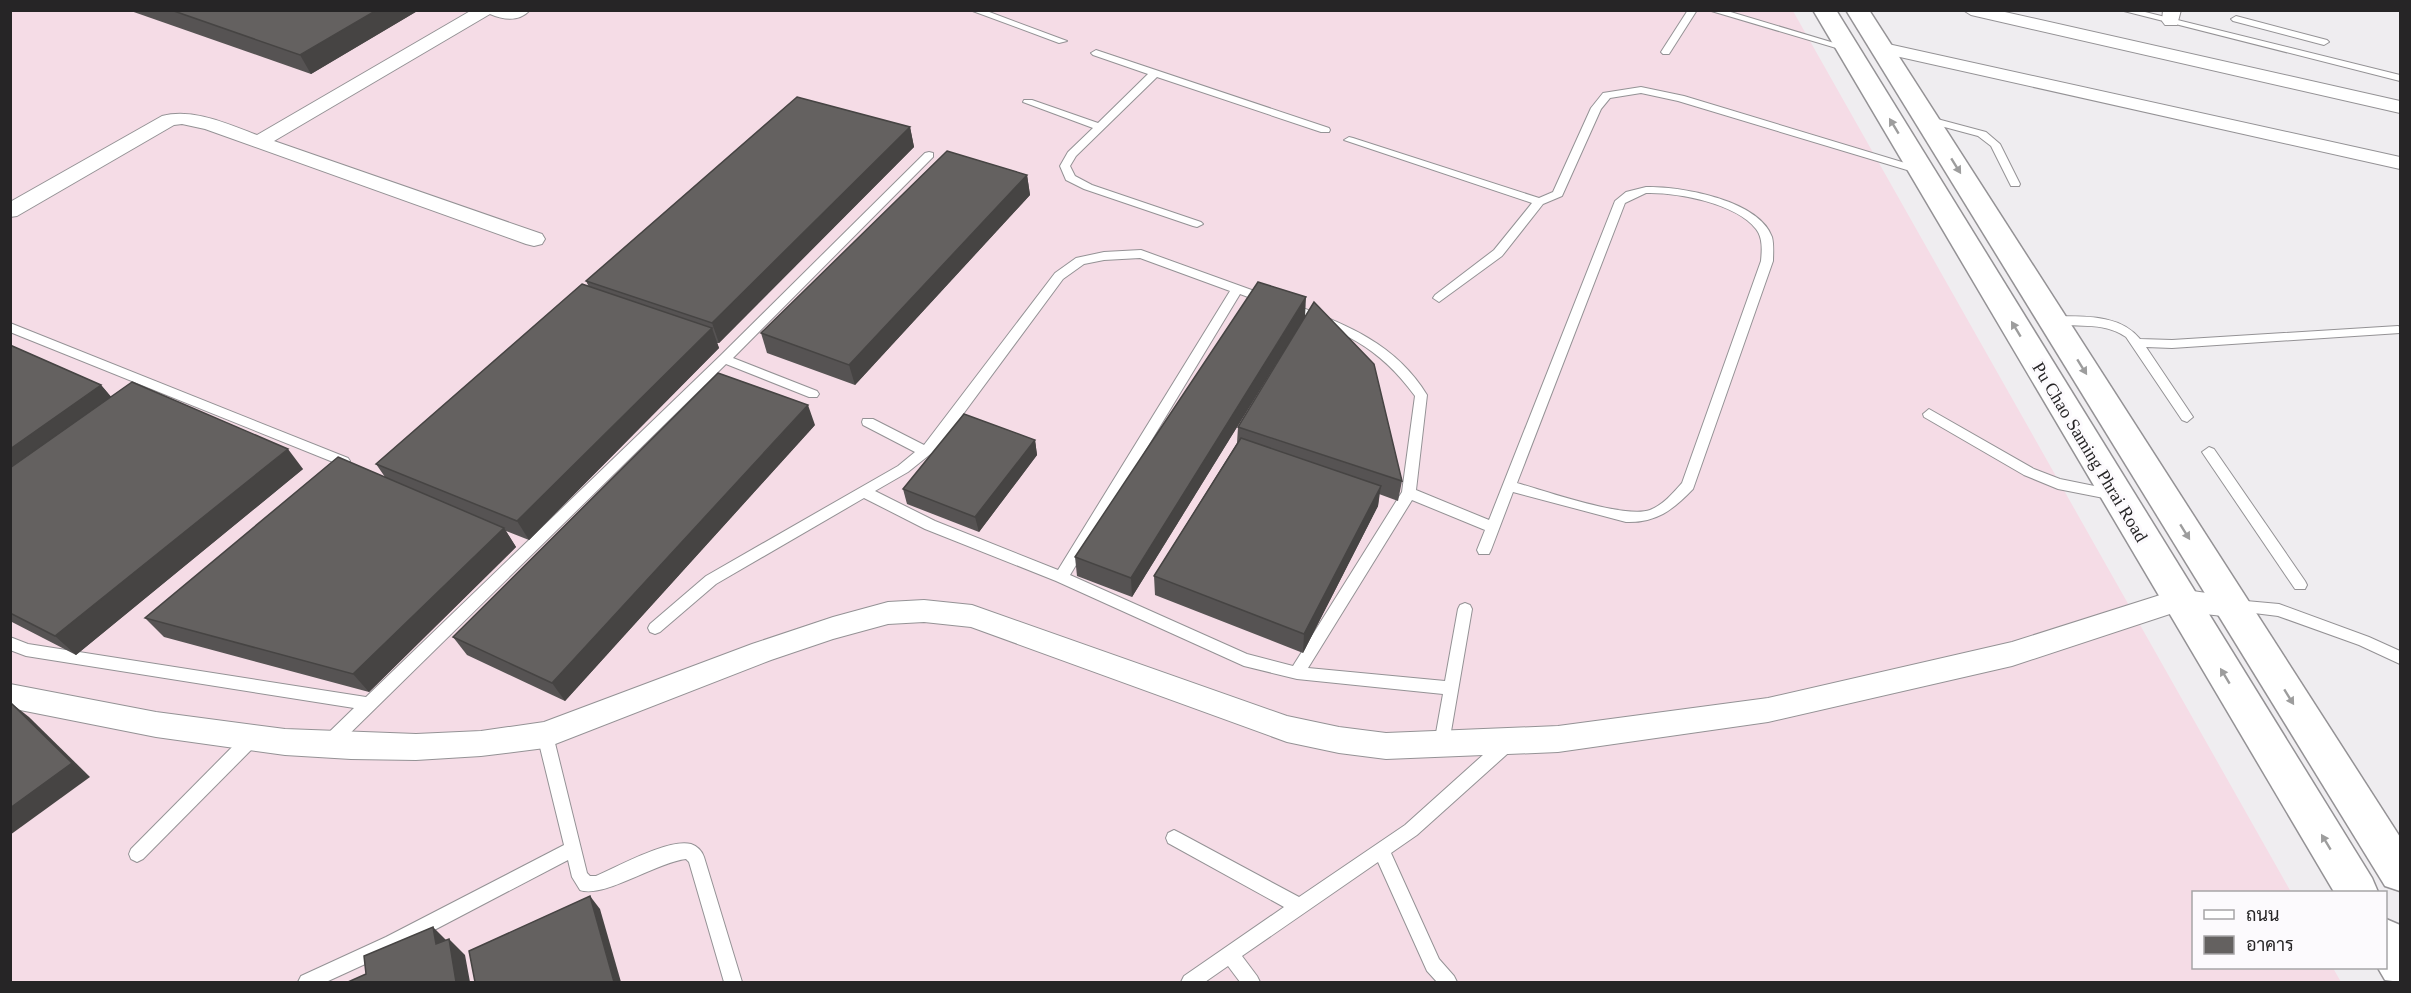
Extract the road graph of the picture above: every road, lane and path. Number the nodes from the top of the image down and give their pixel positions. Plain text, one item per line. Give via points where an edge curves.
1 (485, 10) edge
2 (494, 10) edge
3 (522, 10) edge
4 (975, 10) edge
5 (1693, 10) edge
6 (1712, 10) edge
7 (1824, 10) edge
8 (1857, 10) edge
9 (1971, 10) edge
10 (2124, 10) edge
11 (2238, 15) edge
12 (2171, 16) edge
13 (2203, 29) junction
14 (1062, 41) dead end
15 (2324, 42) dead end
16 (1879, 47) junction
17 (1846, 48) junction
18 (1666, 52) dead end
19 (1096, 53) dead end
20 (1155, 73) junction
21 (2400, 78) edge
22 (1028, 102) dead end
23 (2400, 107) edge
24 (1926, 119) junction
25 (1100, 127) junction
26 (1325, 130) dead end
27 (1349, 140) dead end
28 (258, 142) junction
29 (929, 155) dead end
30 (2400, 163) edge
31 (1921, 171) junction
32 (2015, 184) dead end
33 (1539, 202) junction
34 (10, 211) edge
35 (1197, 224) dead end
36 (534, 239) dead end
37 (1237, 289) junction
38 (1438, 298) dead end
39 (2052, 320) junction
40 (10, 327) edge
41 (2398, 330) dead end
42 (2137, 343) junction
43 (724, 359) junction
44 (813, 394) dead end
45 (1929, 414) dead end
46 (2187, 417) dead end
47 (868, 422) dead end
48 (925, 451) junction
49 (2209, 452) dead end
50 (343, 461) edge
51 (1509, 486) junction
52 (865, 492) junction
53 (1410, 493) junction
54 (2116, 495) junction
55 (1493, 527) junction
56 (1484, 550) dead end
57 (1061, 577) junction
58 (2300, 585) dead end
59 (2179, 600) junction
60 (2231, 606) junction
61 (1465, 609) dead end
62 (655, 628) dead end
63 (10, 644) edge
64 (2400, 658) edge
65 (1297, 673) junction
66 (1452, 688) junction
67 (16, 702) edge
68 (369, 704) junction
69 (544, 735) junction
70 (253, 737) junction
71 (1510, 741) junction
72 (1442, 744) junction
73 (327, 745) junction
74 (1174, 838) dead end
75 (573, 849) junction
76 (1381, 850) junction
77 (137, 854) dead end
78 (2400, 872) edge
79 (2356, 891) edge
80 (1300, 907) junction
81 (2387, 943) edge
82 (1230, 955) junction
83 (2400, 965) edge
84 (307, 982) edge
85 (733, 982) edge
86 (1190, 982) edge
87 (1251, 982) edge
88 (1448, 982) edge

1 - 28 street
2 - 3 street via 508,15
4 - 14 lane
5 - 18 lane
6 - 17 lane
7 - 17 main road, Pu Chao Saming Phrai Road
8 - 16 main road, Pu Chao Saming Phrai Road
9 - 23 street
10 - 12 lane
11 - 13 lane
11 - 15 lane
12 - 13 lane
13 - 21 lane
16 - 24 main road, Pu Chao Saming Phrai Road
16 - 30 street
31 -> 17 main road, Pu Chao Saming Phrai Road
19 - 20 lane
20 - 25 lane
20 - 26 lane
22 - 25 lane
24 - 32 lane via 1982,134 1995,144
24 -> 39 main road, Pu Chao Saming Phrai Road
25 - 35 lane via 1072,154 1065,166 1070,178
27 - 33 lane
28 - 34 street via 182,118 169,120
28 - 36 street
29 - 43 lane
31 - 33 lane via 1680,98 1641,90 1621,91 1607,95 1596,108 1558,194
54 -> 31 main road, Pu Chao Saming Phrai Road
33 - 38 lane via 1498,252
37 - 48 lane via 1141,254 1080,261 1059,276
37 - 53 lane via 1350,330 1405,370 1421,395
37 - 57 lane
39 - 42 lane via 2113,324 2132,334
39 -> 60 main road, Pu Chao Saming Phrai Road
40 - 50 lane
41 - 42 lane
42 - 46 lane
43 - 44 lane
43 - 68 lane
45 - 54 lane via 2029,472 2058,484
47 - 48 lane
48 - 52 lane
49 - 58 lane
51 - 51 lane via 1620,201 1630,194 1650,190 1672,191 1735,207 1755,220 1766,236 1767,261 1688,485 1665,510 1644,518 1626,517
51 - 55 lane
52 - 57 lane via 930,525
52 - 62 lane via 711,580
53 - 55 lane
53 - 65 lane
54 - 59 main road, Pu Chao Saming Phrai Road
55 - 56 lane
57 - 65 lane via 1244,660
59 - 60 street
59 - 71 street via 2012,654 1768,710 1558,739
79 -> 59 main road, Pu Chao Saming Phrai Road
60 - 64 lane via 2279,610
60 -> 78 main road, Pu Chao Saming Phrai Road
61 - 66 lane
63 - 68 lane via 26,650
65 - 66 lane
66 - 72 lane
67 - 70 street via 152,726
68 - 73 lane
69 - 72 street via 833,628 888,613 924,611 972,616 1287,729 1386,746
69 - 73 street via 445,746
69 - 75 lane
70 - 73 street
70 - 77 lane
71 - 72 street
71 - 76 lane via 1411,830
74 - 80 lane
75 - 84 lane via 392,943
75 - 85 lane via 580,877 586,884 596,884 670,853 689,851 696,857
76 - 80 lane
76 - 88 lane via 1433,965
80 - 82 lane
81 - 83 main road
82 - 86 lane
82 - 87 lane

